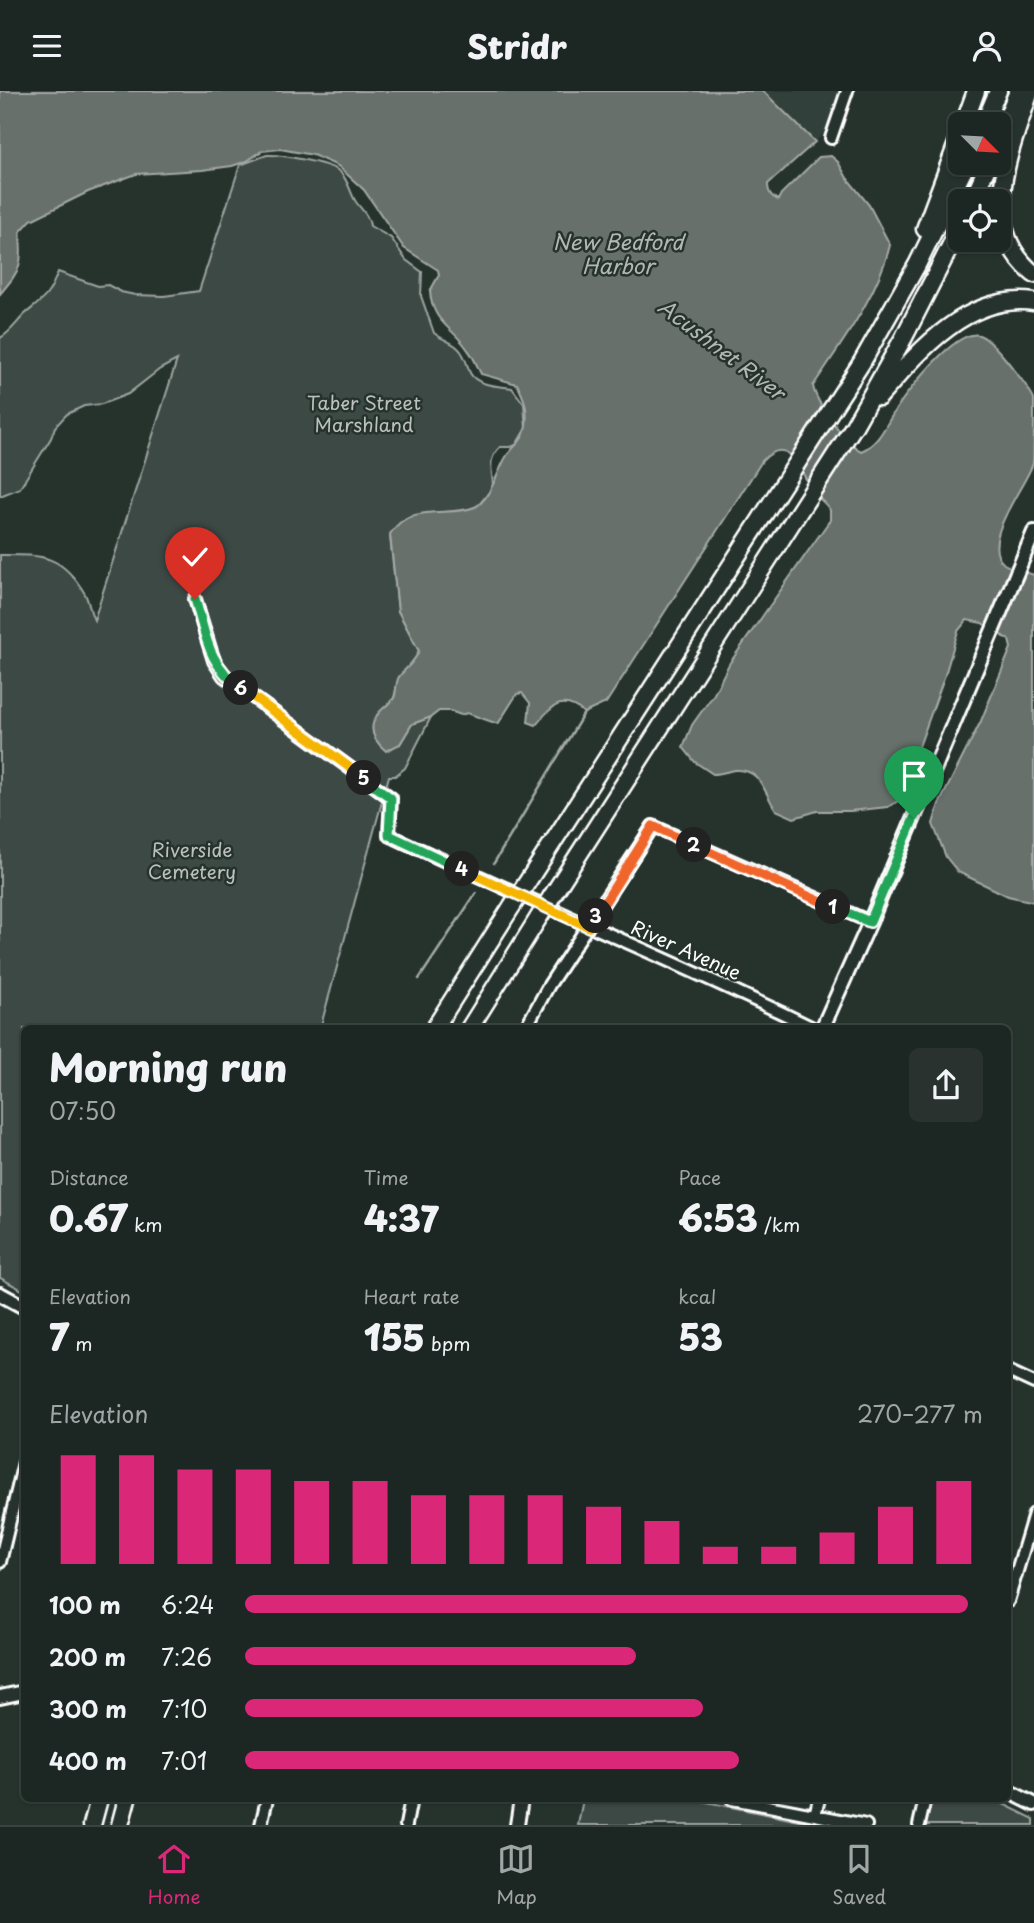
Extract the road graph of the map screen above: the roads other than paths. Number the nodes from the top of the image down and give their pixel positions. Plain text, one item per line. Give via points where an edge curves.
1 (847, 91) edge
2 (976, 91) edge
3 (998, 91) edge
4 (1018, 91) edge
5 (1030, 91) edge
6 (968, 112) edge
7 (989, 112) edge
8 (1010, 112) edge
9 (831, 138) dead end
10 (948, 168) edge
11 (961, 175) edge
12 (948, 251) edge
13 (1034, 274) edge
14 (1034, 302) edge
15 (881, 330) junction
16 (854, 426) junction
17 (1034, 532) edge
18 (195, 599) dead end
19 (870, 922) junction
20 (589, 927) junction
21 (437, 1025) edge
22 (472, 1025) edge
23 (529, 1025) edge
24 (807, 1025) edge
25 (824, 1025) edge
26 (0, 1294) edge
27 (21, 1305) edge
28 (1011, 1372) edge
29 (1034, 1383) edge
30 (21, 1474) edge
31 (1034, 1514) edge
32 (0, 1562) edge
33 (1011, 1591) edge
34 (21, 1693) edge
35 (0, 1697) edge
36 (1011, 1792) edge
37 (98, 1802) edge
38 (126, 1802) edge
39 (263, 1802) edge
40 (410, 1802) edge
41 (521, 1802) edge
42 (748, 1802) edge
43 (818, 1802) edge
44 (924, 1802) edge
45 (1034, 1804) edge
46 (815, 1815) junction
47 (92, 1825) edge
48 (120, 1825) edge
49 (261, 1825) edge
50 (406, 1825) edge
51 (517, 1825) edge
52 (866, 1825) edge
53 (919, 1825) edge

1 - 9 street
2 - 6 highway
3 - 7 highway
4 - 8 highway
5 - 13 highway via 1004,175 1001,204 1009,243
10 - 15 highway
11 - 15 highway
12 - 16 highway
14 - 16 highway via 995,305 947,328
15 - 21 highway, bridge
16 - 22 highway, bridge
17 - 19 main road
18 - 20 street, River Avenue via 214,661 224,676 391,798 389,835
19 - 20 street via 653,826
19 - 25 main road
20 - 23 street via 549,985
20 - 24 street, River Avenue
26 - 27 main road
28 - 29 street
30 - 32 street
31 - 33 street
34 - 35 main road
36 - 45 main road
37 - 47 highway
38 - 48 highway
39 - 49 street
40 - 50 street
41 - 51 main road
42 - 46 street
43 - 46 street
44 - 53 street
46 - 52 street

